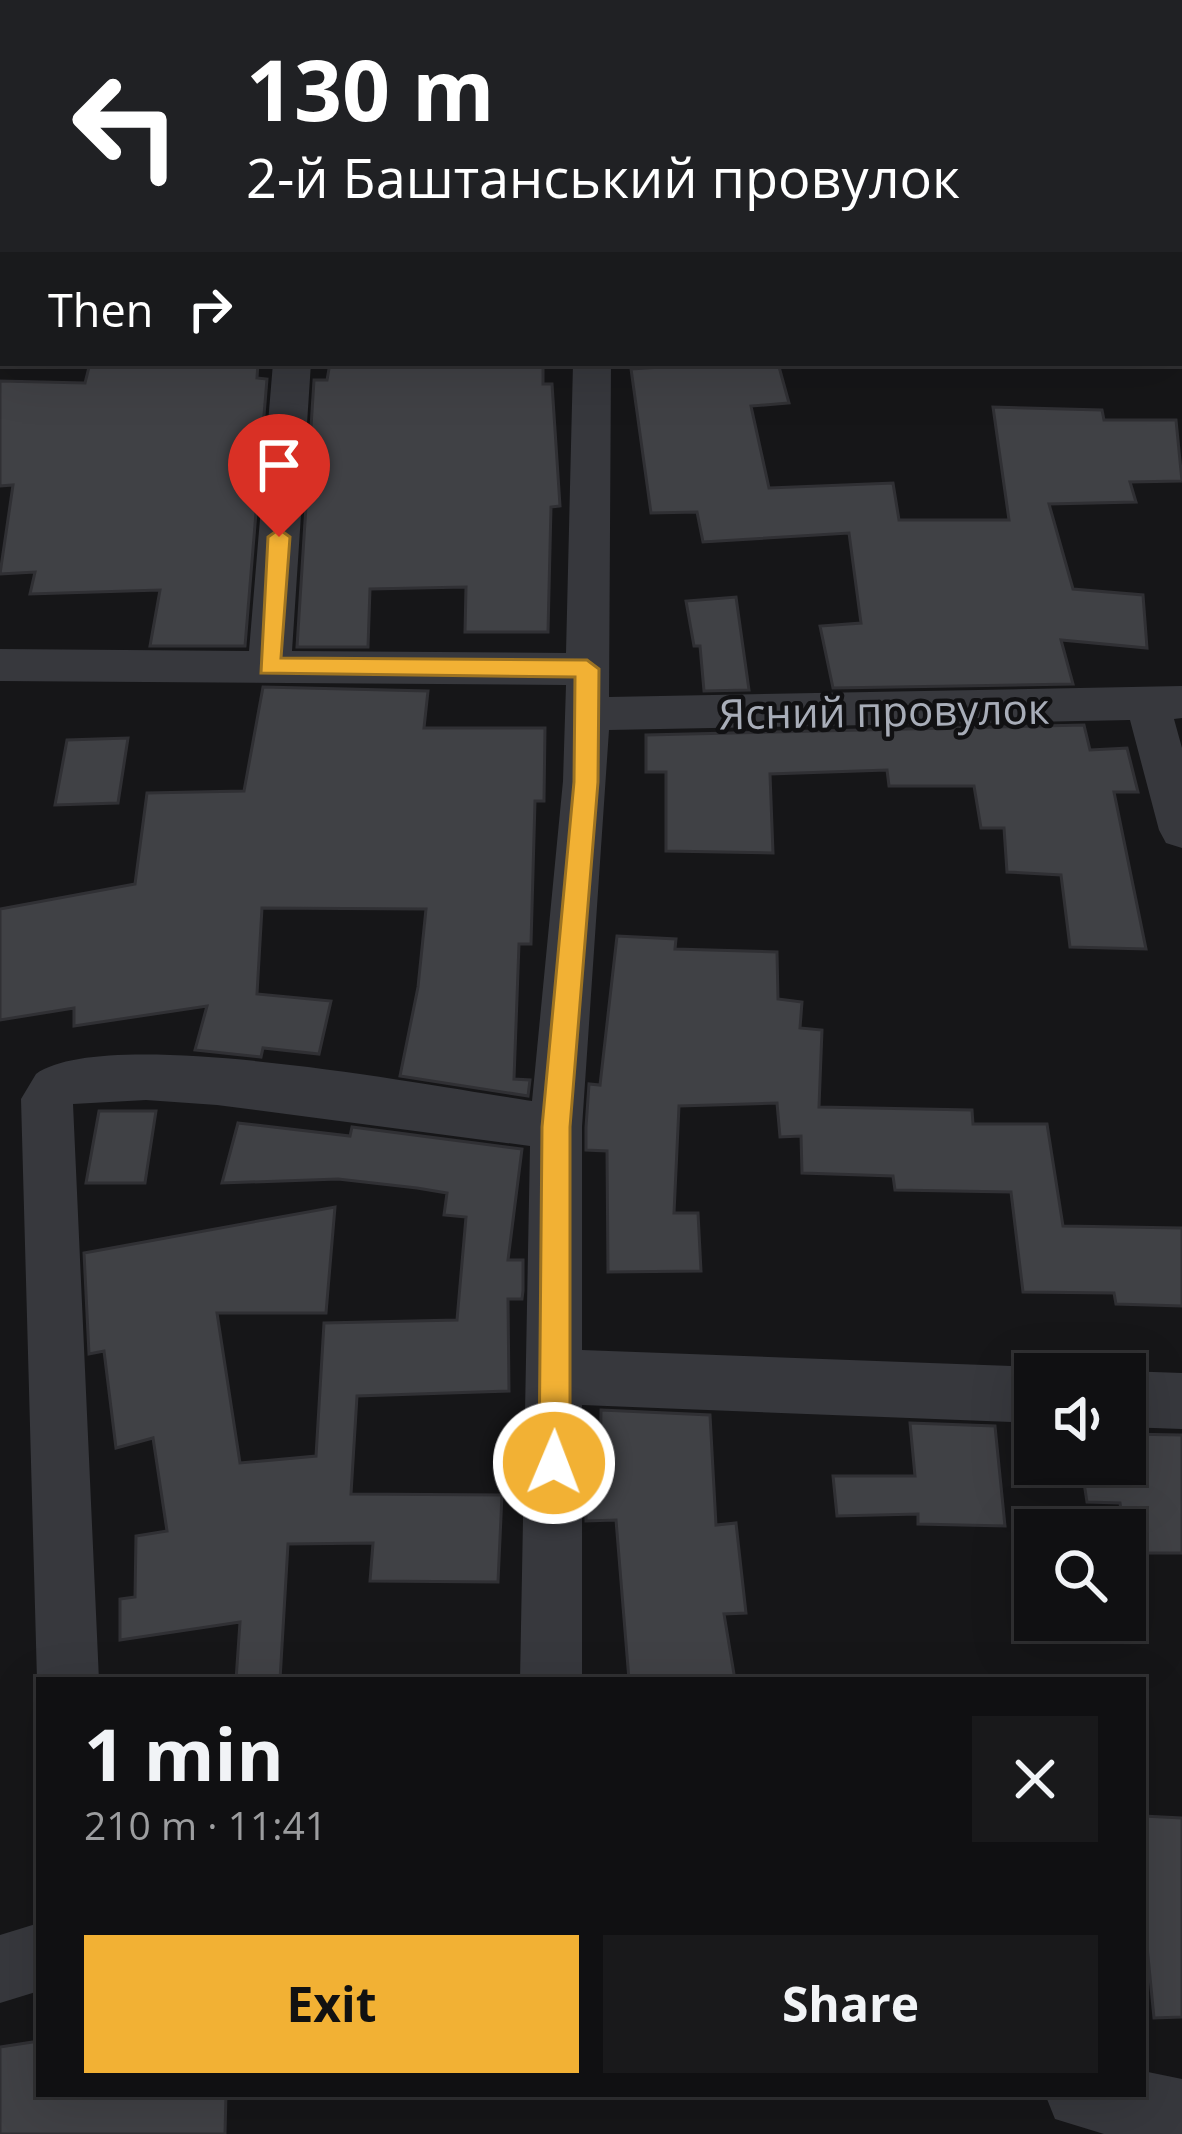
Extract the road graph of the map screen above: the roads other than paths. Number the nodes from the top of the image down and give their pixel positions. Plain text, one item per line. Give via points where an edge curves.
1 (292, 366) edge
2 (592, 366) edge
3 (0, 665) edge
4 (269, 667) junction
5 (587, 691) junction
6 (1165, 704) edge
7 (1182, 830) edge
8 (556, 1127) junction
9 (556, 1377) junction
10 (1014, 1394) edge
11 (1146, 1400) edge
12 (1182, 1401) edge
13 (68, 1677) edge
14 (550, 1677) edge
15 (36, 1958) edge
16 (0, 1969) edge
17 (1095, 2097) edge
18 (1182, 2114) edge

1 - 4 street
2 - 5 street
3 - 4 street, Ясний провулок
4 - 5 street, Ясний провулок
5 - 6 street, Ясний провулок
5 - 8 street
6 - 7 street
8 - 9 street
8 - 13 street via 177,1078 60,1084 47,1099
9 - 10 street
9 - 14 street
11 - 12 street
15 - 16 street
17 - 18 street

